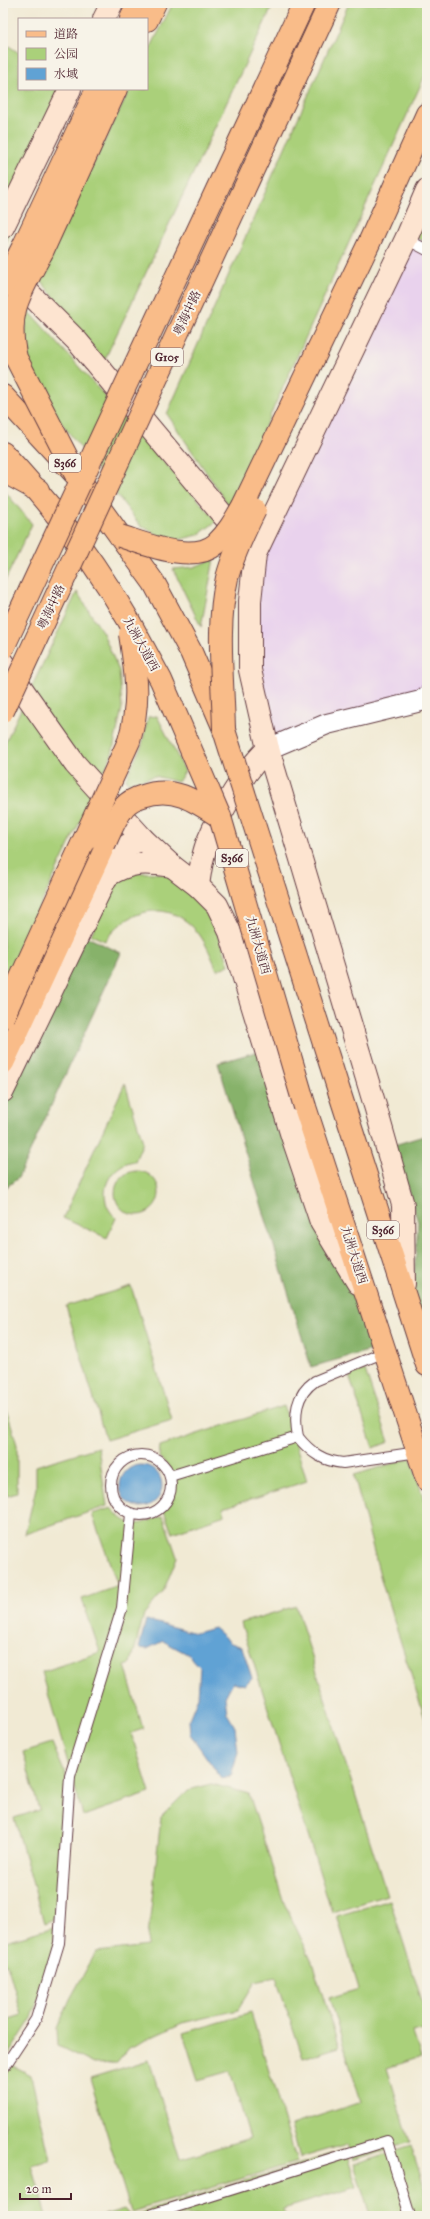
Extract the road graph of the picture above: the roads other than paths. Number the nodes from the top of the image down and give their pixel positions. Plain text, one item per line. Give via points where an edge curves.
1 (112, 3) edge
2 (138, 3) edge
3 (155, 3) edge
4 (304, 3) edge
5 (330, 3) edge
6 (104, 18) edge
7 (131, 18) edge
8 (148, 18) edge
9 (70, 90) edge
10 (97, 90) edge
11 (115, 90) edge
12 (427, 114) edge
13 (427, 147) edge
14 (427, 190) edge
15 (3, 227) edge
16 (406, 239) junction
17 (33, 248) junction
18 (427, 250) edge
19 (3, 267) edge
20 (3, 286) edge
21 (3, 396) edge
22 (3, 453) edge
23 (3, 471) edge
24 (76, 475) junction
25 (38, 490) junction
26 (249, 508) junction
27 (120, 536) junction
28 (256, 554) junction
29 (128, 621) junction
30 (3, 648) edge
31 (3, 662) edge
32 (427, 696) edge
33 (3, 710) edge
34 (224, 730) junction
35 (268, 749) junction
36 (220, 817) junction
37 (143, 839) junction
38 (172, 866) junction
39 (108, 876) junction
40 (198, 886) junction
41 (3, 1018) edge
42 (3, 1063) edge
43 (3, 1091) edge
44 (404, 1294) junction
45 (369, 1302) junction
46 (385, 1352) junction
47 (427, 1365) edge
48 (298, 1437) junction
49 (418, 1452) junction
50 (170, 1476) junction
51 (427, 1480) edge
52 (131, 1514) junction
53 (3, 2069) edge
54 (147, 2216) edge
55 (410, 2216) edge

1 - 6 main road
2 - 7 main road
3 - 8 main road
4 - 30 main road, 粤海中路 / G105, bridge
5 - 33 main road, 粤海中路 / G105, bridge
9 - 15 main road
10 - 17 main road
11 - 17 main road
12 - 26 main road
13 - 26 main road via 390,230
14 - 16 main road
16 - 18 lane
16 - 28 main road
17 - 20 main road, bridge
17 - 24 main road, bridge via 12,314 12,342 16,358
19 - 28 main road via 77,340
21 - 24 main road, S366, bridge
22 - 25 main road, 九洲大道西 / S366
23 - 25 main road
24 - 27 main road, S366, bridge
25 - 29 main road, 九洲大道西 / S366, bridge via 107,583
26 - 27 main road, bridge via 216,544 200,552 170,550
26 - 34 main road, bridge via 228,577 224,600
27 - 34 main road, S366, bridge via 154,583 191,652
28 - 35 main road via 250,601 250,670
29 - 36 main road, 九洲大道西 / S366, bridge via 161,680
29 - 41 main road, bridge via 137,699 135,721 129,741
31 - 37 main road via 75,764
32 - 35 street via 422,701 320,727
34 - 44 main road, S366, bridge
35 - 40 main road via 257,759 237,787 210,838 201,863
35 - 44 main road via 403,1206
36 - 42 main road, bridge via 188,797 166,791 154,792 134,799 126,805 117,817
36 - 45 main road, 九洲大道西 / S366, bridge via 305,1107
37 - 38 main road
37 - 39 main road via 135,840 116,857
38 - 39 main road via 130,864
38 - 40 main road
39 - 43 main road
40 - 45 main road via 217,905 230,932 321,1222
44 - 47 main road, S366
45 - 46 main road, 九洲大道西 / S366
46 - 48 lane via 315,1381 307,1387 296,1414
46 - 49 main road, 九洲大道西 / S366
48 - 49 lane via 308,1450 331,1462 343,1463
48 - 50 lane
49 - 51 main road, 九洲大道西 / S366
50 - 52 lane via 170,1495 162,1507 150,1515
50 - 52 lane via 166,1467 149,1456 134,1456 120,1463 112,1477 111,1492 115,1502
52 - 53 lane via 122,1608 70,1776 59,1943 36,2019
54 - 55 lane via 387,2141

